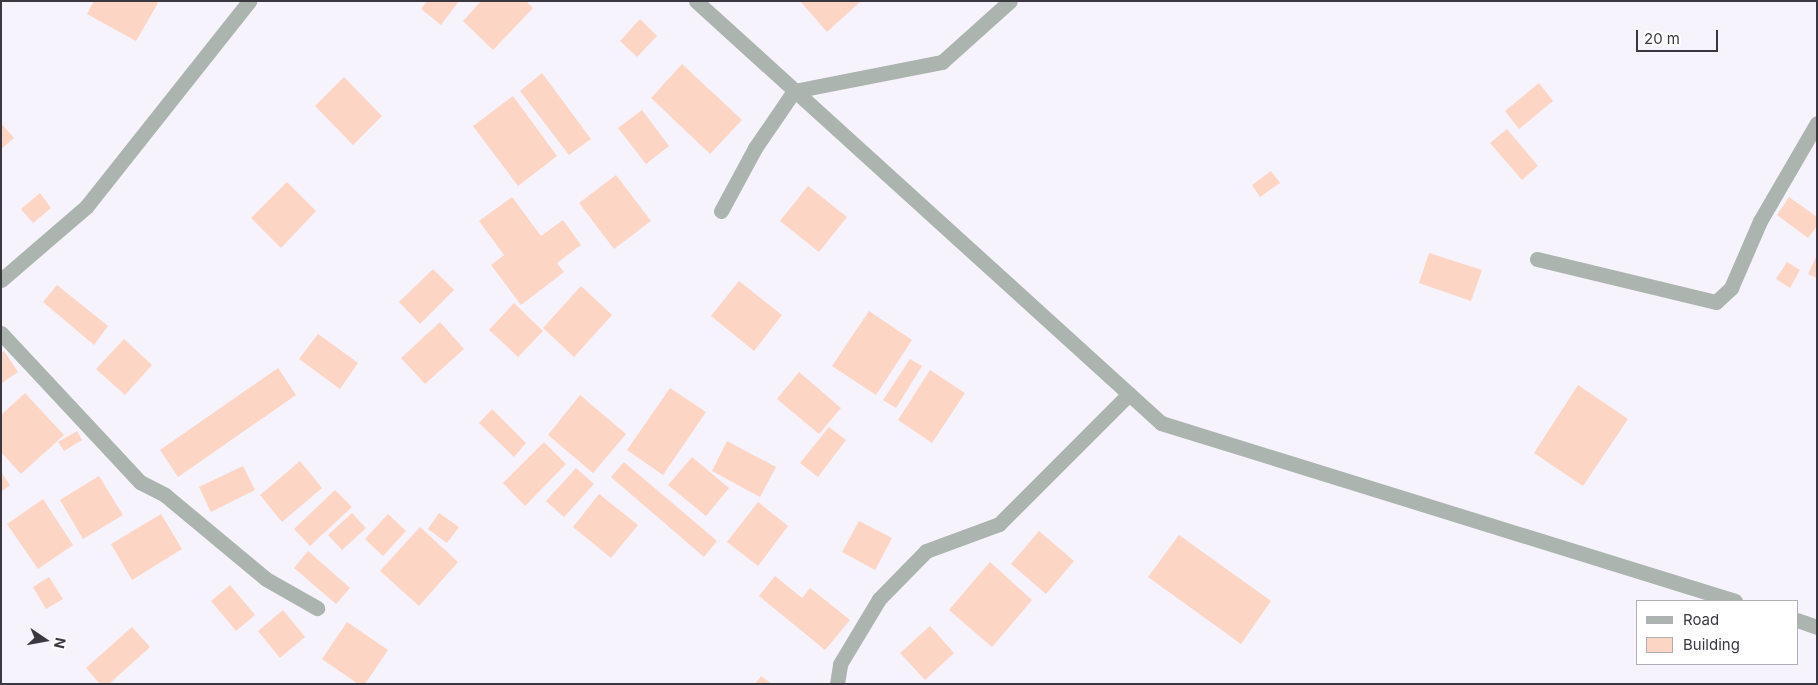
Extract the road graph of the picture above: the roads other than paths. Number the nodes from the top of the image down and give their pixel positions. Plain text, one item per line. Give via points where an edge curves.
1 (249, 1) edge
2 (696, 1) edge
3 (1010, 1) edge
4 (794, 91) junction
5 (1817, 123) edge
6 (721, 211) dead end
7 (1537, 259) dead end
8 (1, 280) edge
9 (1, 333) edge
10 (1129, 394) junction
11 (1732, 600) edge
12 (317, 608) dead end
13 (1798, 620) edge
14 (1817, 627) edge
15 (837, 684) edge

1 - 8 street via 86,207
2 - 4 street
3 - 4 street via 942,62
4 - 6 street via 755,148
4 - 10 street
5 - 7 street via 1760,221 1731,288 1716,302
9 - 12 street via 140,482 164,495 266,579
10 - 11 street via 1161,423
10 - 15 street via 999,524 926,551 879,599 840,664
13 - 14 street

